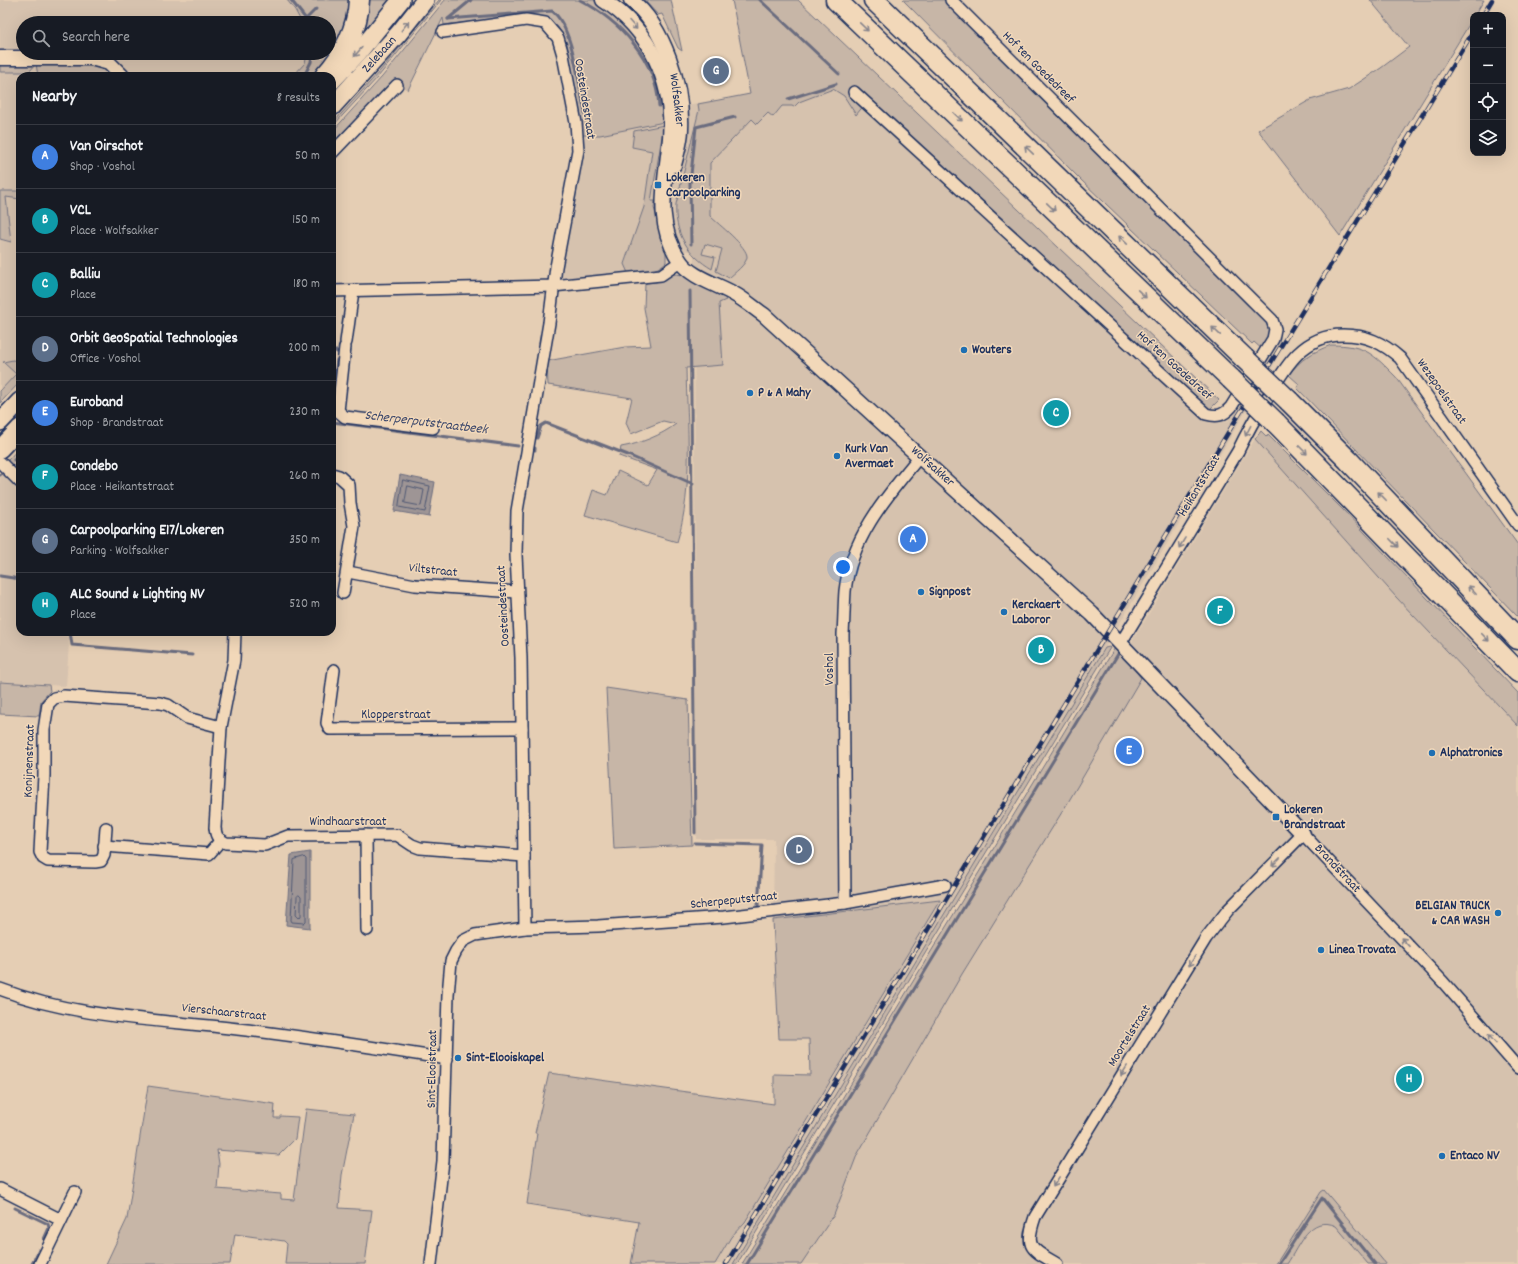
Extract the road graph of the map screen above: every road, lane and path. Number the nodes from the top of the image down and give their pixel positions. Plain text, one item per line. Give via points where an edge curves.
1 (359, 0) edge
2 (401, 0) edge
3 (425, 0) edge
4 (603, 0) edge
5 (631, 0) edge
6 (836, 0) edge
7 (874, 0) edge
8 (891, 0) edge
9 (951, 0) edge
10 (443, 32) dead end
11 (0, 58) edge
12 (16, 58) edge
13 (936, 59) junction
14 (98, 60) edge
15 (118, 72) edge
16 (328, 72) edge
17 (336, 77) edge
18 (397, 85) dead end
19 (854, 92) dead end
20 (336, 103) edge
21 (336, 148) edge
22 (663, 210) junction
23 (680, 262) junction
24 (554, 286) junction
25 (336, 291) edge
26 (352, 291) junction
27 (1303, 348) joint
28 (336, 404) edge
29 (16, 405) edge
30 (336, 411) edge
31 (0, 422) edge
32 (433, 428) dead end
33 (16, 432) edge
34 (0, 449) edge
35 (920, 456) junction
36 (0, 462) edge
37 (336, 475) edge
38 (16, 478) edge
39 (1518, 525) edge
40 (348, 572) junction
41 (517, 592) junction
42 (343, 593) dead end
43 (235, 636) edge
44 (1518, 639) edge
45 (1117, 641) junction
46 (334, 670) dead end
47 (1518, 672) edge
48 (221, 727) junction
49 (522, 728) junction
50 (106, 828) dead end
51 (1303, 834) junction
52 (366, 835) junction
53 (221, 840) junction
54 (104, 846) junction
55 (524, 856) junction
56 (945, 886) dead end
57 (845, 903) junction
58 (525, 928) junction
59 (367, 930) dead end
60 (0, 989) edge
61 (447, 1059) junction
62 (1518, 1068) edge
63 (0, 1189) edge
64 (75, 1192) dead end
65 (61, 1220) junction
66 (40, 1264) edge
67 (431, 1264) edge
68 (1057, 1264) edge

1 - 16 highway via 352,35
2 -> 17 main road, Zelebaan
20 -> 3 main road, Zelebaan via 395,38
4 -> 22 street, Wolfsakker via 634,25 654,54 663,77 670,103 670,126 662,190
5 - 22 street, Wolfsakker via 644,14 667,51 679,101 680,140
6 -> 47 highway, bridge via 1276,423
7 - 13 highway
8 - 13 highway via 915,25
9 - 19 street, Hof ten Goededreef via 1272,320 1275,329 1273,339 1224,414 1206,414
10 - 24 street, Oosteindestraat via 526,20 545,23 558,38 572,98 578,150
11 - 12 street
44 -> 13 highway, bridge via 1289,401
14 - 15 street via 109,63
18 - 21 street
22 - 23 street, Wolfsakker via 666,232
23 - 24 street via 661,275
23 - 35 street, Wolfsakker via 764,315
24 - 26 street
24 - 41 street, Oosteindestraat via 517,511
25 - 26 street
26 - 28 street
27 - 39 street, Wezepoelstraat via 1332,335 1357,335 1376,340 1388,348 1400,358
27 -> 45 street, Heikantstraat via 1284,370 1238,451 1125,636
29 - 31 main road
30 - 32 street via 345,417
33 - 34 main road
35 - 45 street, Wolfsakker via 1092,614
35 - 57 street, Voshol via 877,510 855,551 845,590
36 - 38 street
37 - 40 street via 349,485 350,511 354,526
40 - 41 street, Viltstraat via 415,585
40 - 42 street
41 - 49 street, Oosteindestraat
43 - 48 street via 234,660
45 - 51 street, Brandstraat
46 - 49 street, Klopperstraat via 327,723 330,729
48 - 53 street via 215,828 216,836
48 - 54 street, Konijnenstraat via 187,718 168,705 160,703 64,696 54,698 48,704 44,730 40,852 48,861 95,862 101,861
49 - 55 street, Oosteindestraat
50 - 54 street, Konijnenstraat
62 -> 51 street, Brandstraat via 1443,982
51 -> 68 street, Moortelstraat via 1228,910 1206,938 1035,1217 1029,1240 1032,1248
52 - 53 street, Windhaarstraat via 288,836 265,845 226,843
52 - 55 street, Windhaarstraat via 397,835 420,848
52 - 59 street
53 - 54 street via 209,854
55 - 58 street, Oosteindestraat
56 - 57 street, Scherpeputstraat
57 - 58 street, Scherpeputstraat via 724,917 598,926
58 - 61 street, Sint-Elooistraat via 475,935 463,941 456,951 451,961 448,995
60 - 61 street, Vierschaarstraat via 23,998 72,1010 316,1037
61 - 67 street, Sint-Elooistraat via 443,1161
63 - 65 street
64 - 65 street
65 - 66 street

